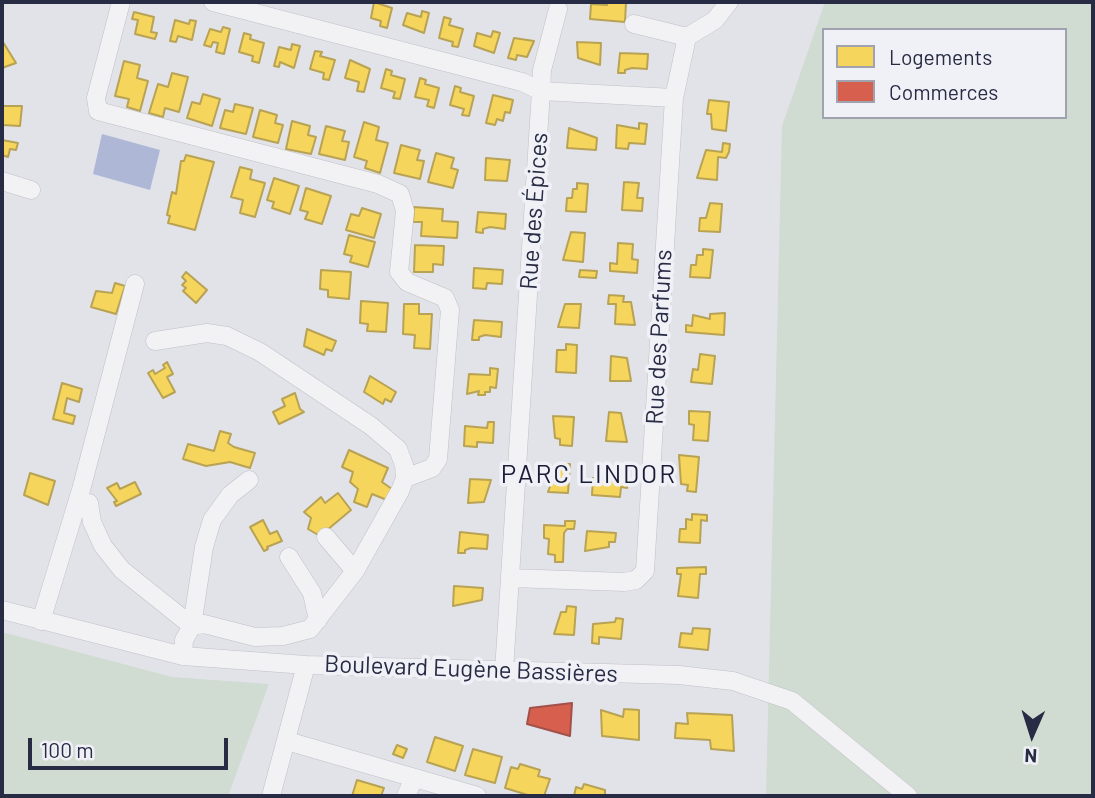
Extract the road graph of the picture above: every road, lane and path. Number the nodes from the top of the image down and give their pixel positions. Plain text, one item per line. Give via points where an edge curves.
1 (121, 2) edge
2 (214, 2) edge
3 (729, 2) edge
4 (558, 9) dead end
5 (634, 24) dead end
6 (687, 37) junction
7 (541, 91) junction
8 (674, 98) junction
9 (2, 181) edge
10 (31, 190) dead end
11 (135, 284) dead end
12 (155, 341) dead end
13 (405, 478) junction
14 (249, 480) dead end
15 (89, 503) dead end
16 (326, 537) dead end
17 (289, 557) dead end
18 (355, 571) junction
19 (511, 578) junction
20 (2, 610) edge
21 (41, 621) junction
22 (318, 621) junction
23 (192, 626) junction
24 (183, 656) junction
25 (306, 665) junction
26 (504, 671) junction
27 (287, 741) junction
28 (414, 778) junction
29 (271, 796) edge
30 (406, 796) edge
31 (477, 796) edge
32 (908, 796) edge

1 - 13 street via 96,98 98,111 377,184 400,194 405,211 399,272 407,282 445,298 450,310 438,459 432,468
2 - 7 street via 522,82
3 - 6 street via 715,20
4 - 7 street, Rue des Épices
5 - 6 street
6 - 8 street
7 - 8 street
7 - 19 street, Rue des Épices
8 - 19 street, Rue des Parfums via 645,571 636,580 624,582
9 - 10 street
11 - 21 street
12 - 13 street via 207,332 260,352 398,449
13 - 18 street
14 - 23 street via 230,495 212,520
15 - 23 street via 103,546 122,570
16 - 18 street
17 - 22 street via 312,593
18 - 22 street
19 - 26 street, Rue des Épices
20 - 21 street, Boulevard Eugène Bassières
21 - 24 street, Boulevard Eugène Bassières
22 - 23 street via 310,629 283,636 255,637 204,624
23 - 24 street via 184,640
24 - 25 street, Boulevard Eugène Bassières
25 - 26 street, Boulevard Eugène Bassières
25 - 27 street
26 - 32 street, Boulevard Eugène Bassières via 679,675 733,681 792,701
27 - 28 street
27 - 29 street
28 - 30 street
28 - 31 street

